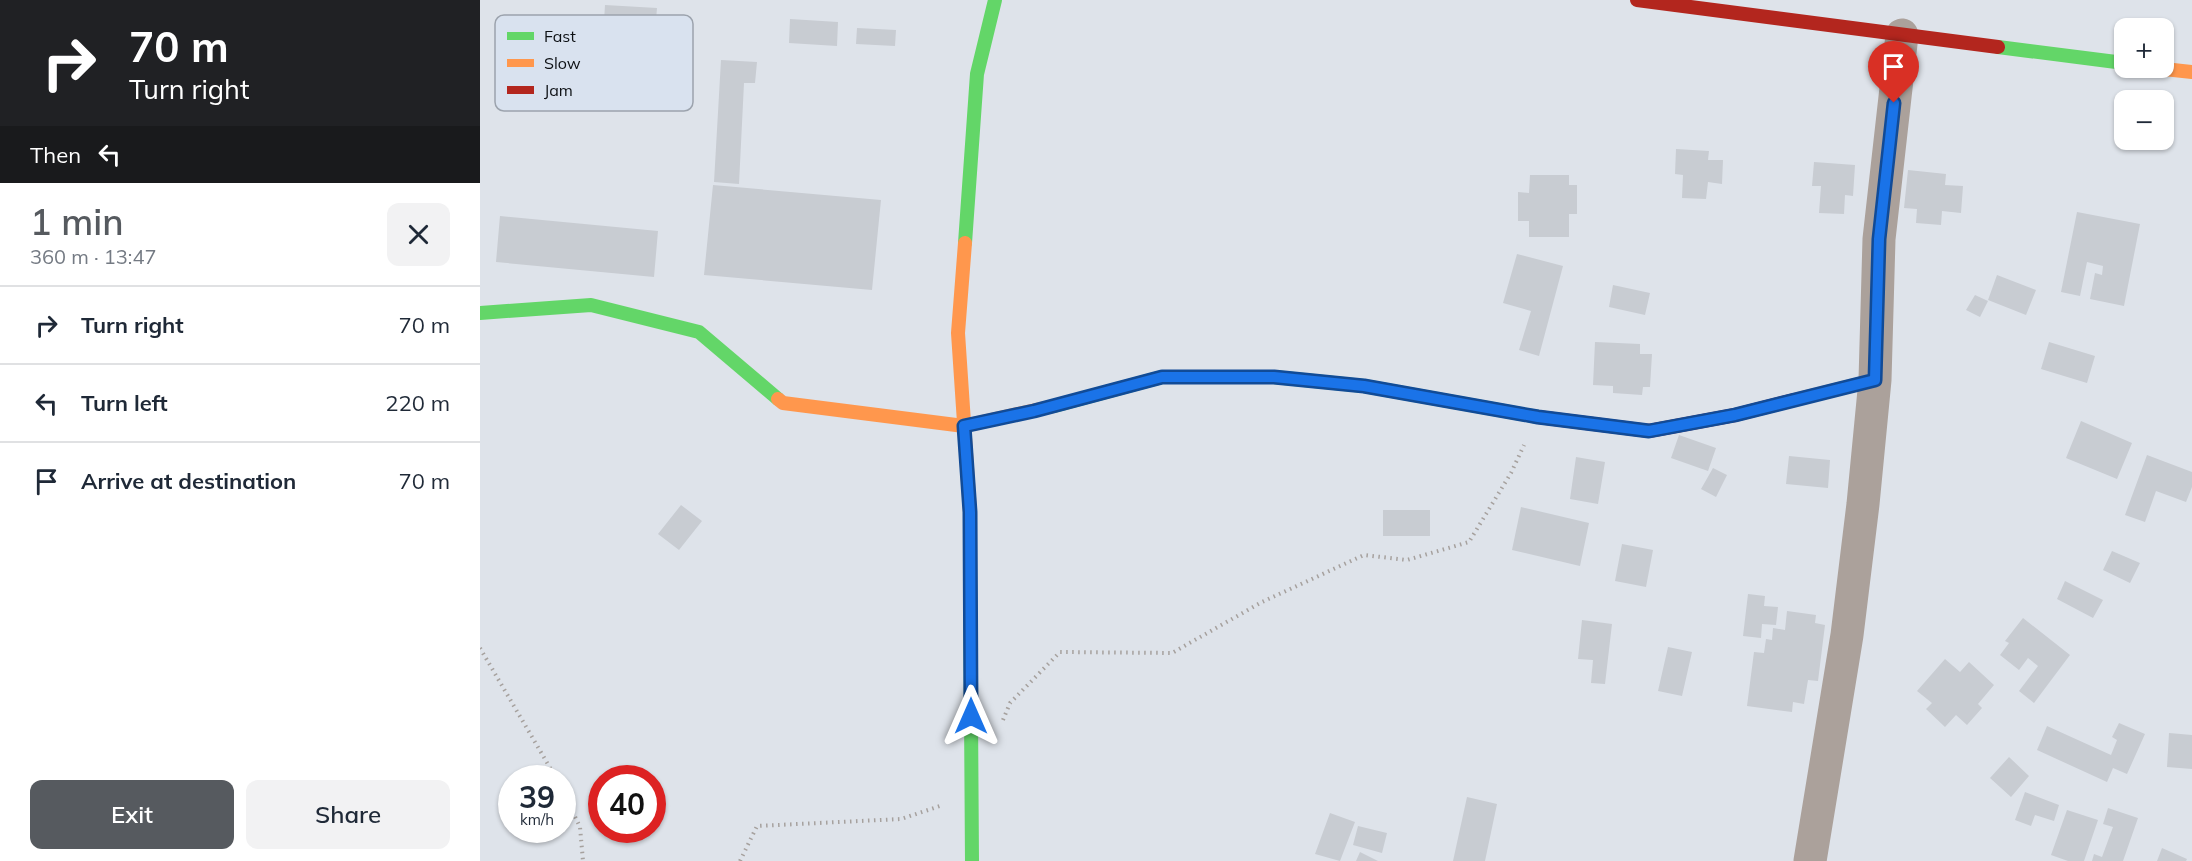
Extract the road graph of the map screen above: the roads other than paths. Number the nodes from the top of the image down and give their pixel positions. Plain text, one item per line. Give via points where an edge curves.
1 (995, 0) edge
2 (1637, 0) edge
3 (1902, 34) junction
4 (2114, 62) edge
5 (2174, 70) edge
6 (2192, 72) edge
7 (480, 313) edge
8 (1875, 380) junction
9 (964, 426) junction
10 (972, 861) edge
11 (1810, 861) edge

1 - 9 main road via 977,74 958,333
2 - 3 main road
3 - 4 main road
3 - 8 street via 1879,239
5 - 6 main road
7 - 9 main road via 591,305 699,332 783,403
8 - 9 main road via 1735,415 1649,431 1538,417 1364,386 1274,377 1162,377
8 - 11 street via 1846,635
9 - 10 main road via 970,512

